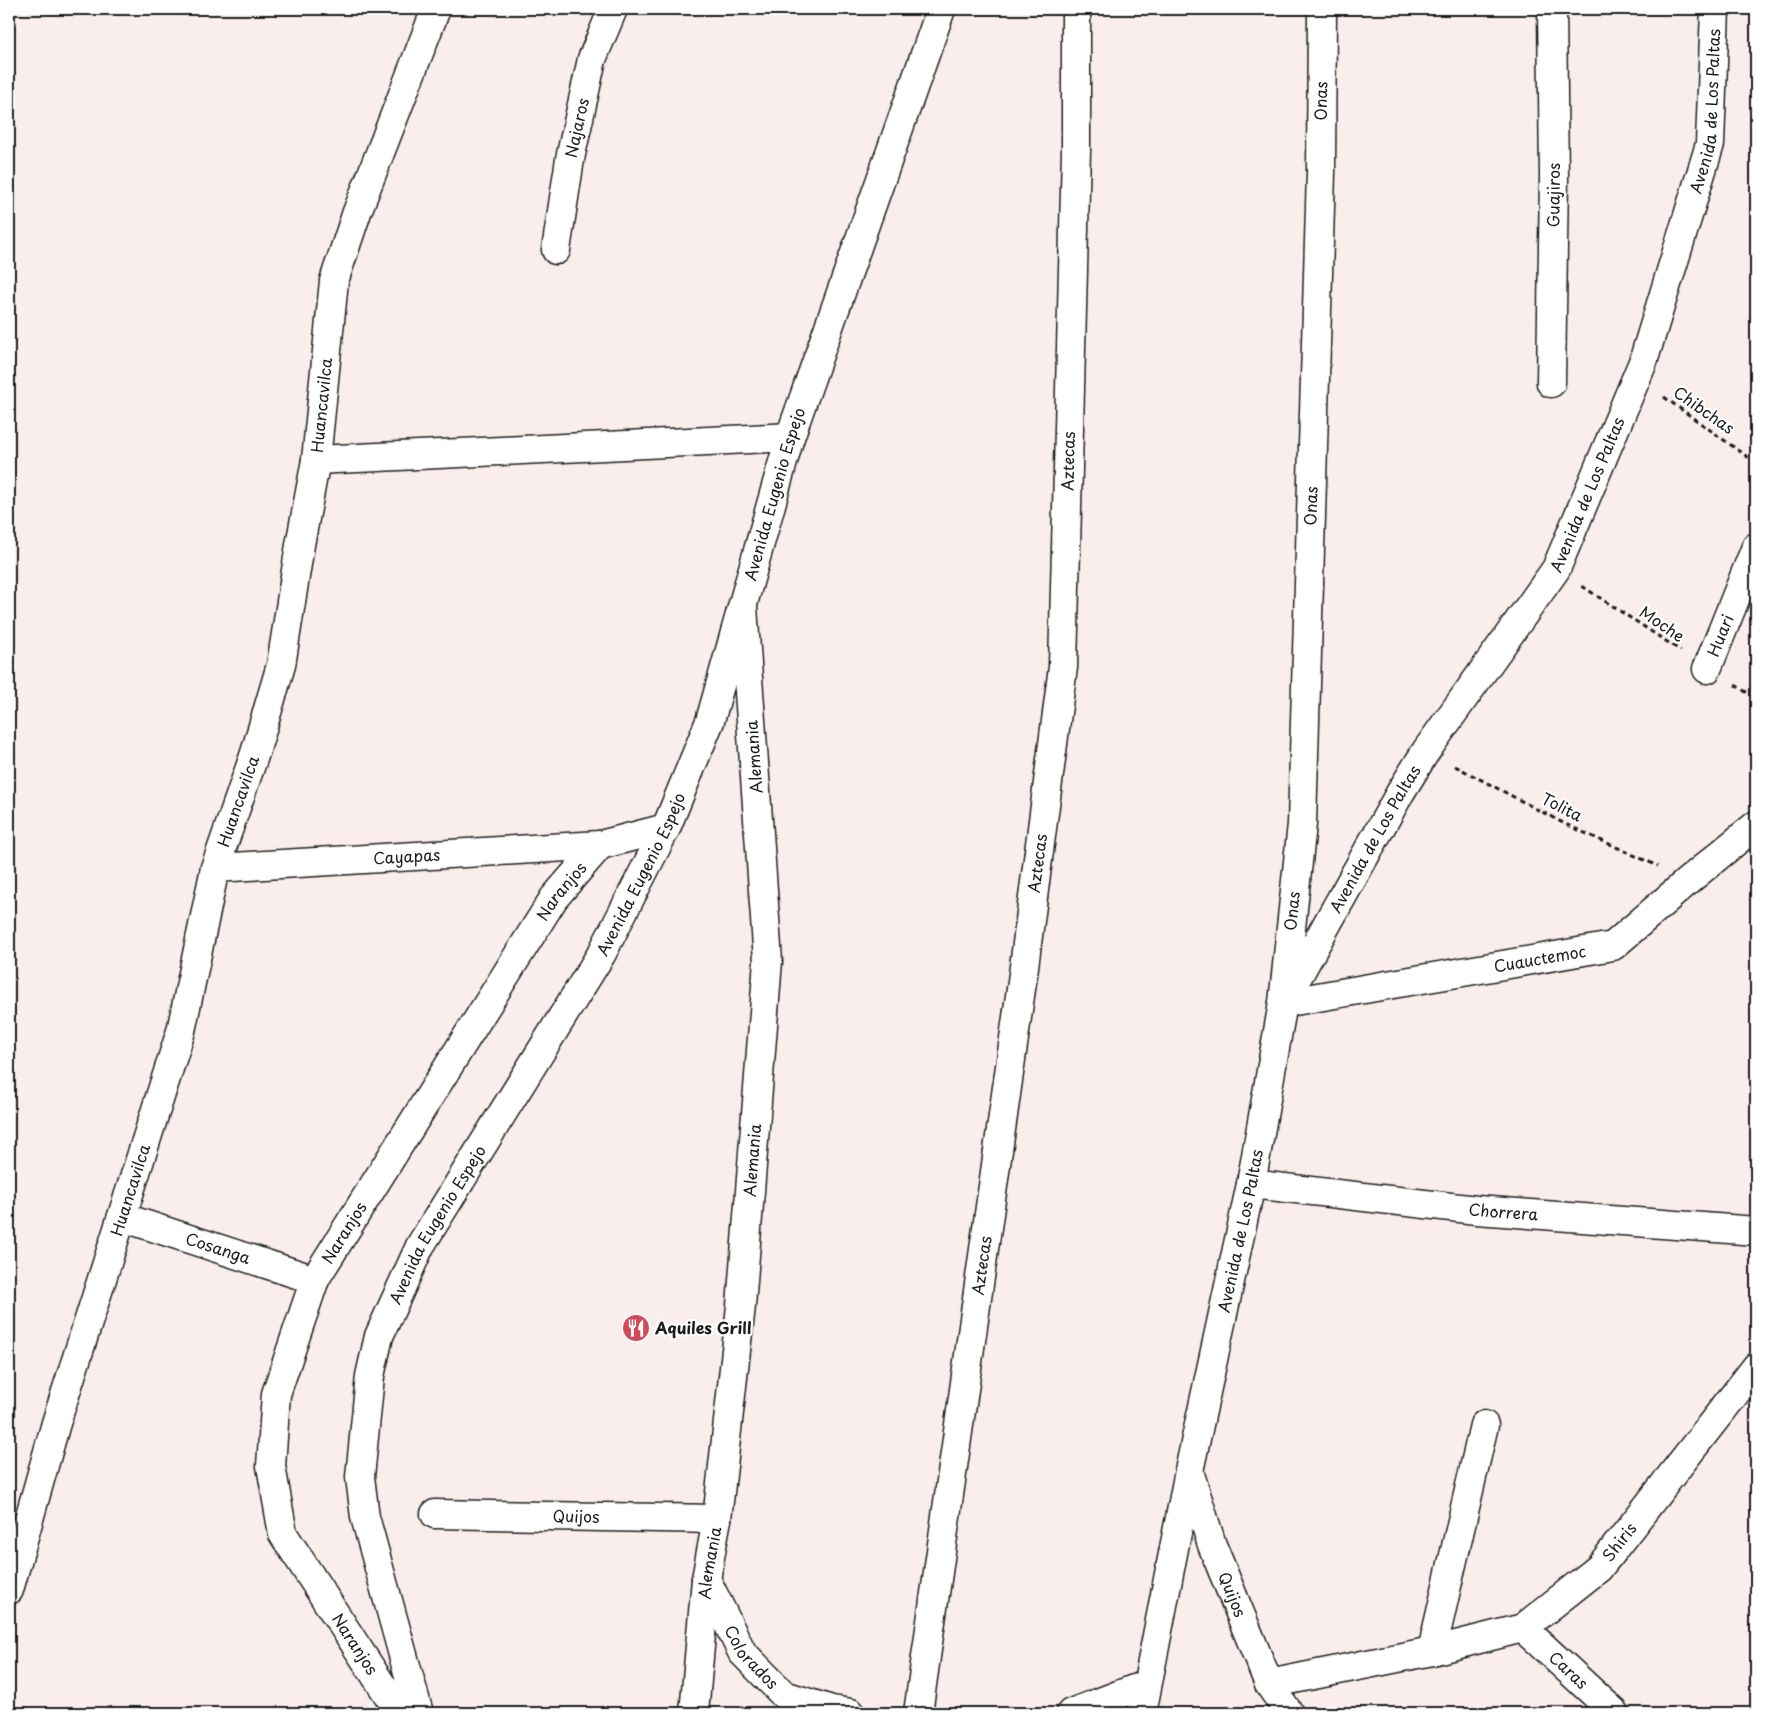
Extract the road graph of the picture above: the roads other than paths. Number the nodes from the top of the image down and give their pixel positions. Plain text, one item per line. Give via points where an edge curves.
1 (436, 9) edge
2 (613, 9) edge
3 (941, 9) edge
4 (1076, 9) edge
5 (1322, 9) edge
6 (1552, 9) edge
7 (1716, 9) edge
8 (556, 250) dead end
9 (1551, 384) dead end
10 (790, 437) junction
11 (316, 460) junction
12 (1756, 547) edge
13 (743, 606) junction
14 (1707, 669) road end
15 (1756, 825) edge
16 (666, 828) junction
17 (600, 845) junction
18 (215, 868) junction
19 (1283, 1003) junction
20 (1251, 1184) junction
21 (122, 1217) junction
22 (1756, 1230) edge
23 (315, 1280) junction
24 (1756, 1367) edge
25 (1484, 1425) dead end
26 (1189, 1471) junction
27 (435, 1514) dead end
28 (717, 1519) junction
29 (706, 1579) junction
30 (9, 1590) edge
31 (1523, 1628) junction
32 (1432, 1651) junction
33 (1147, 1684) junction
34 (1269, 1684) junction
35 (400, 1713) edge
36 (419, 1713) edge
37 (694, 1713) edge
38 (851, 1713) edge
39 (918, 1713) edge
40 (1072, 1713) edge
41 (1142, 1713) edge
42 (1289, 1713) edge
43 (1615, 1713) edge

1 - 11 street, Huancavilca via 357,212 334,281
2 - 8 street, Najaros via 592,59 570,159
3 - 10 street, Avenida Eugenio Espejo
4 - 39 street, Aztecas via 1076,150 1063,667
5 - 19 street, Onas via 1321,172 1302,824
6 - 9 street, Guajiros
7 - 19 street, Avenida de Los Paltas via 1710,144 1643,362 1556,569 1426,751
10 - 11 street
10 - 13 street, Avenida Eugenio Espejo
11 - 18 street, Huancavilca via 281,665
12 - 14 street, Huari
13 - 16 street, Avenida Eugenio Espejo via 710,721
13 - 28 street, Alemania via 768,961 741,1306
15 - 19 street, Cuauctemoc via 1613,946
16 - 17 street, Naranjos
16 - 36 street, Avenida Eugenio Espejo via 602,953 420,1246 379,1336 370,1376 360,1477 364,1517
17 - 18 street, Cayapas
17 - 23 street, Naranjos via 554,898
18 - 21 street, Huancavilca via 181,1031
19 - 20 street, Avenida de Los Paltas
20 - 22 street, Chorrera via 1477,1210
20 - 26 street, Avenida de Los Paltas
21 - 23 street, Cosanga
21 - 30 street, Huancavilca via 56,1423
23 - 35 street, Naranjos via 276,1394 271,1466 283,1534
24 - 31 street, Shiris via 1599,1568
25 - 32 street
26 - 33 street, Avenida de Los Paltas
26 - 34 street, Quijos via 1212,1545
27 - 28 street, Quijos
28 - 29 street, Alemania
29 - 37 street, Alemania
29 - 38 street, Colorados via 742,1652 784,1695
31 - 32 street, Shiris
31 - 43 street, Caras
32 - 34 street, Shiris
33 - 40 street
33 - 41 street, Avenida de Los Paltas
34 - 42 street, Quijos

